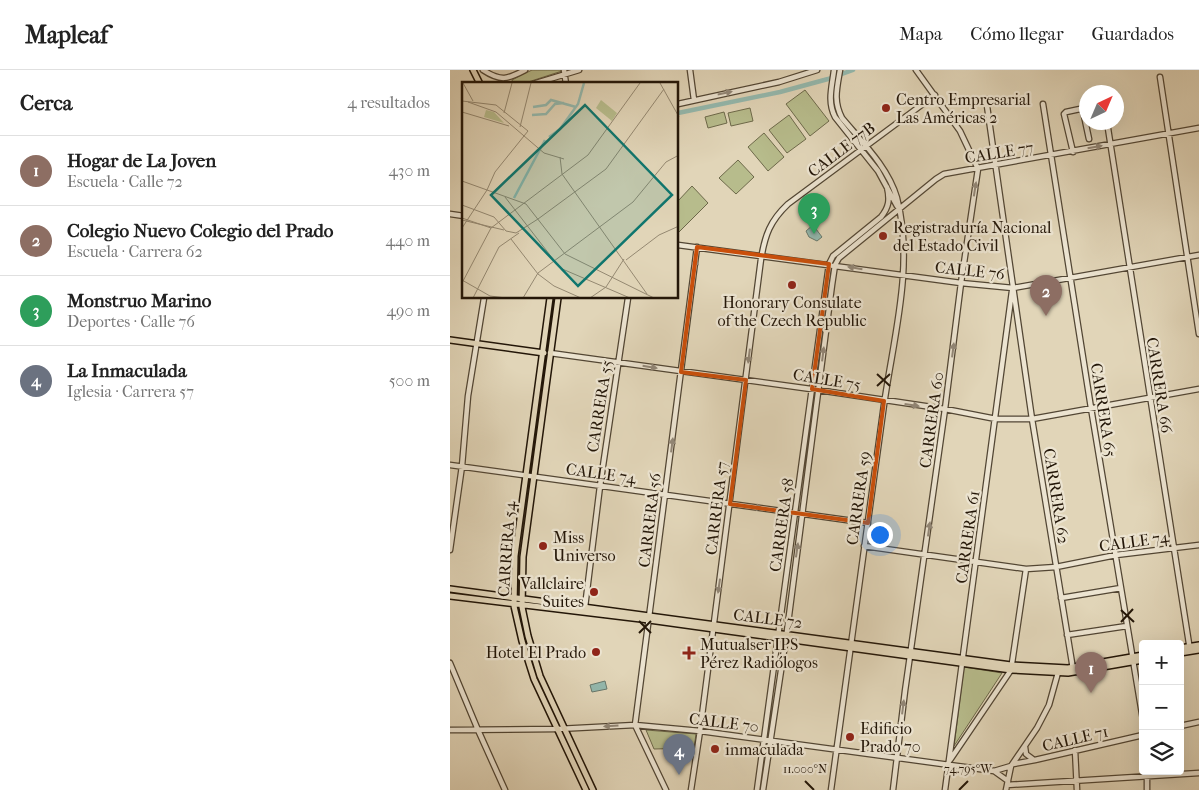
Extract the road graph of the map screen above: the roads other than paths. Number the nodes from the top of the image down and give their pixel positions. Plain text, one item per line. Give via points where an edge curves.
1 (483, 70) edge
2 (525, 70) edge
3 (579, 70) edge
4 (690, 70) edge
5 (817, 70) edge
6 (834, 70) edge
7 (840, 70) edge
8 (916, 70) edge
9 (564, 72) edge
10 (1160, 77) dead end
11 (500, 78) junction
12 (508, 81) edge
13 (502, 82) edge
14 (538, 82) edge
15 (835, 83) junction
16 (935, 95) junction
17 (986, 99) dead end
18 (694, 100) junction
19 (679, 104) edge
20 (1043, 104) dead end
21 (1199, 128) edge
22 (1108, 130) edge
23 (1170, 134) junction
24 (1089, 139) dead end
25 (1110, 145) junction
26 (863, 147) junction
27 (970, 152) junction
28 (1073, 152) junction
29 (1052, 155) junction
30 (995, 166) junction
31 (978, 169) junction
32 (965, 170) junction
33 (887, 187) junction
34 (898, 210) junction
35 (769, 229) joint
36 (679, 245) edge
37 (697, 247) junction
38 (1199, 255) edge
39 (762, 256) junction
40 (1188, 257) junction
41 (832, 264) junction
42 (1129, 267) junction
43 (904, 275) junction
44 (1071, 278) junction
45 (961, 283) junction
46 (1013, 288) junction
47 (484, 299) edge
48 (550, 299) edge
49 (558, 299) edge
50 (628, 299) edge
51 (822, 320) junction
52 (828, 320) junction
53 (1008, 322) junction
54 (1019, 322) junction
55 (1199, 334) edge
56 (450, 340) edge
57 (476, 344) junction
58 (542, 352) junction
59 (550, 353) junction
60 (619, 362) junction
61 (681, 372) junction
62 (746, 380) junction
63 (812, 389) junction
64 (1199, 389) edge
65 (818, 390) junction
66 (1150, 398) junction
67 (884, 401) junction
68 (1091, 408) junction
69 (945, 409) junction
70 (996, 418) junction
71 (533, 419) junction
72 (1032, 419) junction
73 (541, 420) junction
74 (450, 464) edge
75 (462, 466) junction
76 (526, 476) junction
77 (533, 476) junction
78 (600, 486) junction
79 (665, 495) junction
80 (730, 504) junction
81 (796, 513) junction
82 (802, 514) junction
83 (868, 523) junction
84 (517, 540) junction
85 (524, 541) junction
86 (1199, 545) edge
87 (864, 546) junction
88 (1173, 548) junction
89 (450, 550) edge
90 (925, 555) junction
91 (1116, 555) junction
92 (976, 562) junction
93 (1056, 567) junction
94 (1026, 569) junction
95 (788, 570) junction
96 (794, 570) junction
97 (1121, 588) junction
98 (450, 589) edge
99 (450, 596) edge
100 (514, 597) junction
101 (522, 598) junction
102 (1061, 598) junction
103 (514, 604) junction
104 (522, 604) junction
105 (584, 607) junction
106 (649, 617) junction
107 (1127, 626) junction
108 (713, 627) junction
109 (779, 635) junction
110 (1068, 635) junction
111 (786, 636) junction
112 (851, 645) junction
113 (1199, 645) edge
114 (1184, 648) edge
115 (1190, 649) junction
116 (1199, 650) edge
117 (532, 651) junction
118 (1184, 651) edge
119 (525, 652) junction
120 (910, 653) junction
121 (1139, 657) edge
122 (1133, 659) junction
123 (1139, 660) edge
124 (962, 661) junction
125 (450, 663) edge
126 (1011, 667) junction
127 (1059, 670) junction
128 (1073, 670) junction
129 (1139, 696) edge
130 (550, 701) junction
131 (544, 703) junction
132 (1199, 722) edge
133 (635, 725) junction
134 (1184, 725) edge
135 (558, 729) junction
136 (565, 729) junction
137 (450, 730) edge
138 (478, 730) junction
139 (700, 731) junction
140 (1139, 736) edge
141 (767, 740) junction
142 (1026, 746) junction
143 (837, 750) junction
144 (1075, 750) junction
145 (897, 758) junction
146 (1035, 760) junction
147 (948, 763) junction
148 (1012, 765) junction
149 (994, 771) junction
150 (1184, 773) edge
151 (1199, 773) edge
152 (1139, 775) edge
153 (1147, 775) edge
154 (1077, 781) junction
155 (1007, 785) edge
156 (505, 790) edge
157 (586, 790) edge
158 (593, 790) edge
159 (666, 790) edge
160 (691, 790) edge
161 (757, 790) edge
162 (763, 790) edge
163 (832, 790) edge
164 (893, 790) edge
165 (945, 790) edge
166 (1077, 790) edge
167 (1147, 790) edge

1 - 11 street
2 - 12 street
3 - 9 street
4 - 18 street
18 -> 5 street via 779,82
6 - 15 street
7 - 15 street
8 - 16 street
9 - 14 street
10 - 23 street
11 - 12 street
11 - 13 street
15 - 26 street via 837,108
16 - 26 street, CALLE 77B
16 - 27 street
17 - 30 street, CARRERA 62
18 - 19 street
20 - 29 street, CARRERA 65
21 - 23 street, CALLE 77
22 - 25 street, CARRERA 66
23 - 25 street, CALLE 77
23 - 40 street
24 - 28 street via 1083,111 1066,112
28 -> 25 street, CALLE 77
25 - 42 street, CARRERA 66
26 - 33 street
26 - 34 street via 884,170
26 - 35 street, CALLE 77B via 788,204 776,215
27 - 31 street
27 - 32 street via 971,165
28 - 29 street, CALLE 77
29 - 30 street, CALLE 77
29 - 44 street, CARRERA 65
30 - 31 street, CALLE 77
30 - 46 street, CARRERA 62
31 - 32 street, CALLE 77
45 -> 31 street, CARRERA 60
32 - 34 street, CALLE 77 via 944,174
33 - 34 street
33 - 41 street via 887,210 833,256
34 - 41 street, CALLE 77
34 - 43 street, CARRERA 59 via 903,235
35 - 39 street, CARRERA 57
36 - 37 street, CALLE 76
37 - 39 street, CALLE 76
61 -> 37 street, CARRERA 56
38 - 40 street, CALLE 76
39 - 41 street, CALLE 76
39 -> 62 street, CARRERA 57
40 - 42 street, CALLE 76
40 - 55 street
43 -> 41 street, CALLE 76
41 - 51 street, CARRERA 58
41 - 52 street, CARRERA 58
42 - 44 street, CALLE 76
42 - 66 street, CARRERA 66
43 - 45 street, CALLE 76
43 - 67 street, CARRERA 59
44 - 46 street, CALLE 76
44 - 68 street, CARRERA 65
45 - 46 street, CALLE 76
69 -> 45 street, CARRERA 60
46 - 53 street, CARRERA 61
46 - 54 street, CARRERA 62
47 - 57 street
48 - 58 main road, CARRERA 54
49 - 59 main road, CARRERA 54
50 - 60 street, CARRERA 55
51 - 52 street
51 - 63 street, CARRERA 58
65 -> 52 street, CARRERA 58
53 - 54 street via 1014,318
53 - 70 street, CARRERA 61
54 - 72 street, CARRERA 62
56 - 57 main road, CALLE 75
57 - 58 main road, CALLE 75
57 - 75 street
58 - 59 main road, CALLE 75
58 - 71 main road, CARRERA 54
59 - 60 street, CALLE 75
59 - 73 main road, CARRERA 54
60 -> 61 street, CALLE 75
60 - 78 street, CARRERA 55
61 - 62 street, CALLE 75
79 -> 61 street, CARRERA 56
62 - 63 street, CALLE 75
62 - 80 street, CARRERA 57
63 - 65 street, CALLE 75
63 - 81 street, CARRERA 58
64 - 66 street, CALLE 75
65 - 67 street, CALLE 75
65 - 82 street, CARRERA 58
66 - 68 street, CALLE 75
66 - 88 street, CARRERA 66
67 -> 69 street, CALLE 75
67 - 83 street, CARRERA 59
68 - 72 street, CALLE 75
68 - 91 street, CARRERA 65
69 - 70 street, CALLE 75
90 -> 69 street, CARRERA 60
70 - 72 street, CALLE 75
70 - 92 street, CARRERA 61
71 - 73 main road
71 - 76 main road, CARRERA 54
72 - 93 street, CARRERA 62
73 - 77 main road, CARRERA 54
74 - 75 street, CALLE 74
75 - 76 street, CALLE 74
75 - 89 street
76 - 77 street, CALLE 74
76 - 84 main road, CARRERA 54
77 - 78 street, CALLE 74
77 - 85 main road, CARRERA 54
78 - 79 street, CALLE 74
78 - 105 street, CARRERA 55
79 - 80 street, CALLE 74
79 - 106 street, CARRERA 56
80 -> 81 street, CALLE 74
80 -> 108 street, CARRERA 57
81 - 82 street, CALLE 74
81 - 95 street, CARRERA 58
82 - 83 street, CALLE 74
96 -> 82 street, CARRERA 58
83 - 87 street, CARRERA 59
84 - 85 main road
84 - 100 main road, CARRERA 54
85 - 101 main road, CARRERA 54
86 - 88 street, CALLE 74
87 - 90 street, CALLE 74
87 - 112 street, CARRERA 59
88 - 91 street, CALLE 74
88 - 115 street, CARRERA 66
90 - 92 street, CALLE 74
90 - 120 street, CARRERA 60
91 - 93 street, CALLE 74
91 - 97 street, CARRERA 65
92 - 94 street, CALLE 74
92 - 124 street, CARRERA 61
93 - 94 street, CALLE 74
93 - 102 street, CARRERA 62
94 - 126 street
95 - 96 street
95 - 109 street, CARRERA 58
96 - 111 street, CARRERA 58
97 - 102 street
97 - 107 street, CARRERA 65
98 - 100 main road, CALLE 72
99 - 103 main road, CALLE 72
100 - 101 main road, CALLE 72
100 - 103 main road, CARRERA 54
101 - 104 main road, CARRERA 54
101 - 105 main road, CALLE 72
102 - 110 street, CARRERA 62
103 - 104 main road, CALLE 72
103 - 119 main road, CARRERA 54
104 - 106 main road, CALLE 72
104 - 117 main road, CARRERA 54
105 - 106 main road, CALLE 72
106 - 108 main road, CALLE 72
106 - 133 street, CARRERA 56
107 - 110 street
107 - 122 street, CARRERA 65
108 - 109 main road, CALLE 72
108 - 139 street, CARRERA 57
109 - 111 main road, CALLE 72
109 - 141 street, CARRERA 58
110 - 128 street, CARRERA 62
111 - 112 main road, CALLE 72
111 - 141 street, CARRERA 58
112 - 120 main road, CALLE 72
112 - 143 street, CARRERA 59
113 - 115 main road
114 - 115 main road
115 - 116 main road
115 - 118 main road
117 - 119 main road
117 - 130 main road, CARRERA 54
119 - 131 main road, CARRERA 54
120 - 124 main road, CALLE 72
145 -> 120 street, CARRERA 60
121 - 122 main road, CALLE 72
122 - 123 main road, CALLE 72
122 - 128 main road, CALLE 72
122 - 129 street, CARRERA 65
124 - 126 main road, CALLE 72
124 - 147 street, CARRERA 61
125 - 138 street
126 - 127 main road, CALLE 72
126 - 147 street
127 - 128 main road, CALLE 72
127 - 142 street via 1048,705
130 - 131 main road
130 - 136 main road, CARRERA 54
131 - 135 main road, CARRERA 54
132 - 134 street
133 -> 136 street, CALLE 70
133 - 139 street, CALLE 70
133 - 159 street
135 - 136 street, CALLE 70
135 - 138 street, CALLE 70
135 - 157 main road, CARRERA 54
136 - 158 main road, CARRERA 54
137 - 138 street, CALLE 70
138 - 156 street
139 - 141 street, CALLE 70
139 - 160 street, CARRERA 57
140 - 144 street, CALLE 71
141 - 143 street, CALLE 70
141 - 161 street, CARRERA 58
141 - 162 street, CARRERA 58
142 - 146 street via 1028,757
142 - 148 street
143 - 145 street, CALLE 70
143 - 163 street, CARRERA 59
144 - 146 street, CALLE 71
144 - 154 street
145 - 147 street, CALLE 70
145 - 164 street, CARRERA 60
146 - 148 street, CALLE 71
147 - 149 street, CALLE 70
147 - 165 street, CARRERA 61
148 - 149 street, CALLE 70
148 - 155 street
149 - 155 street, CALLE 70
150 - 151 street
152 - 154 street
153 - 167 street
154 - 155 street
154 - 166 street

